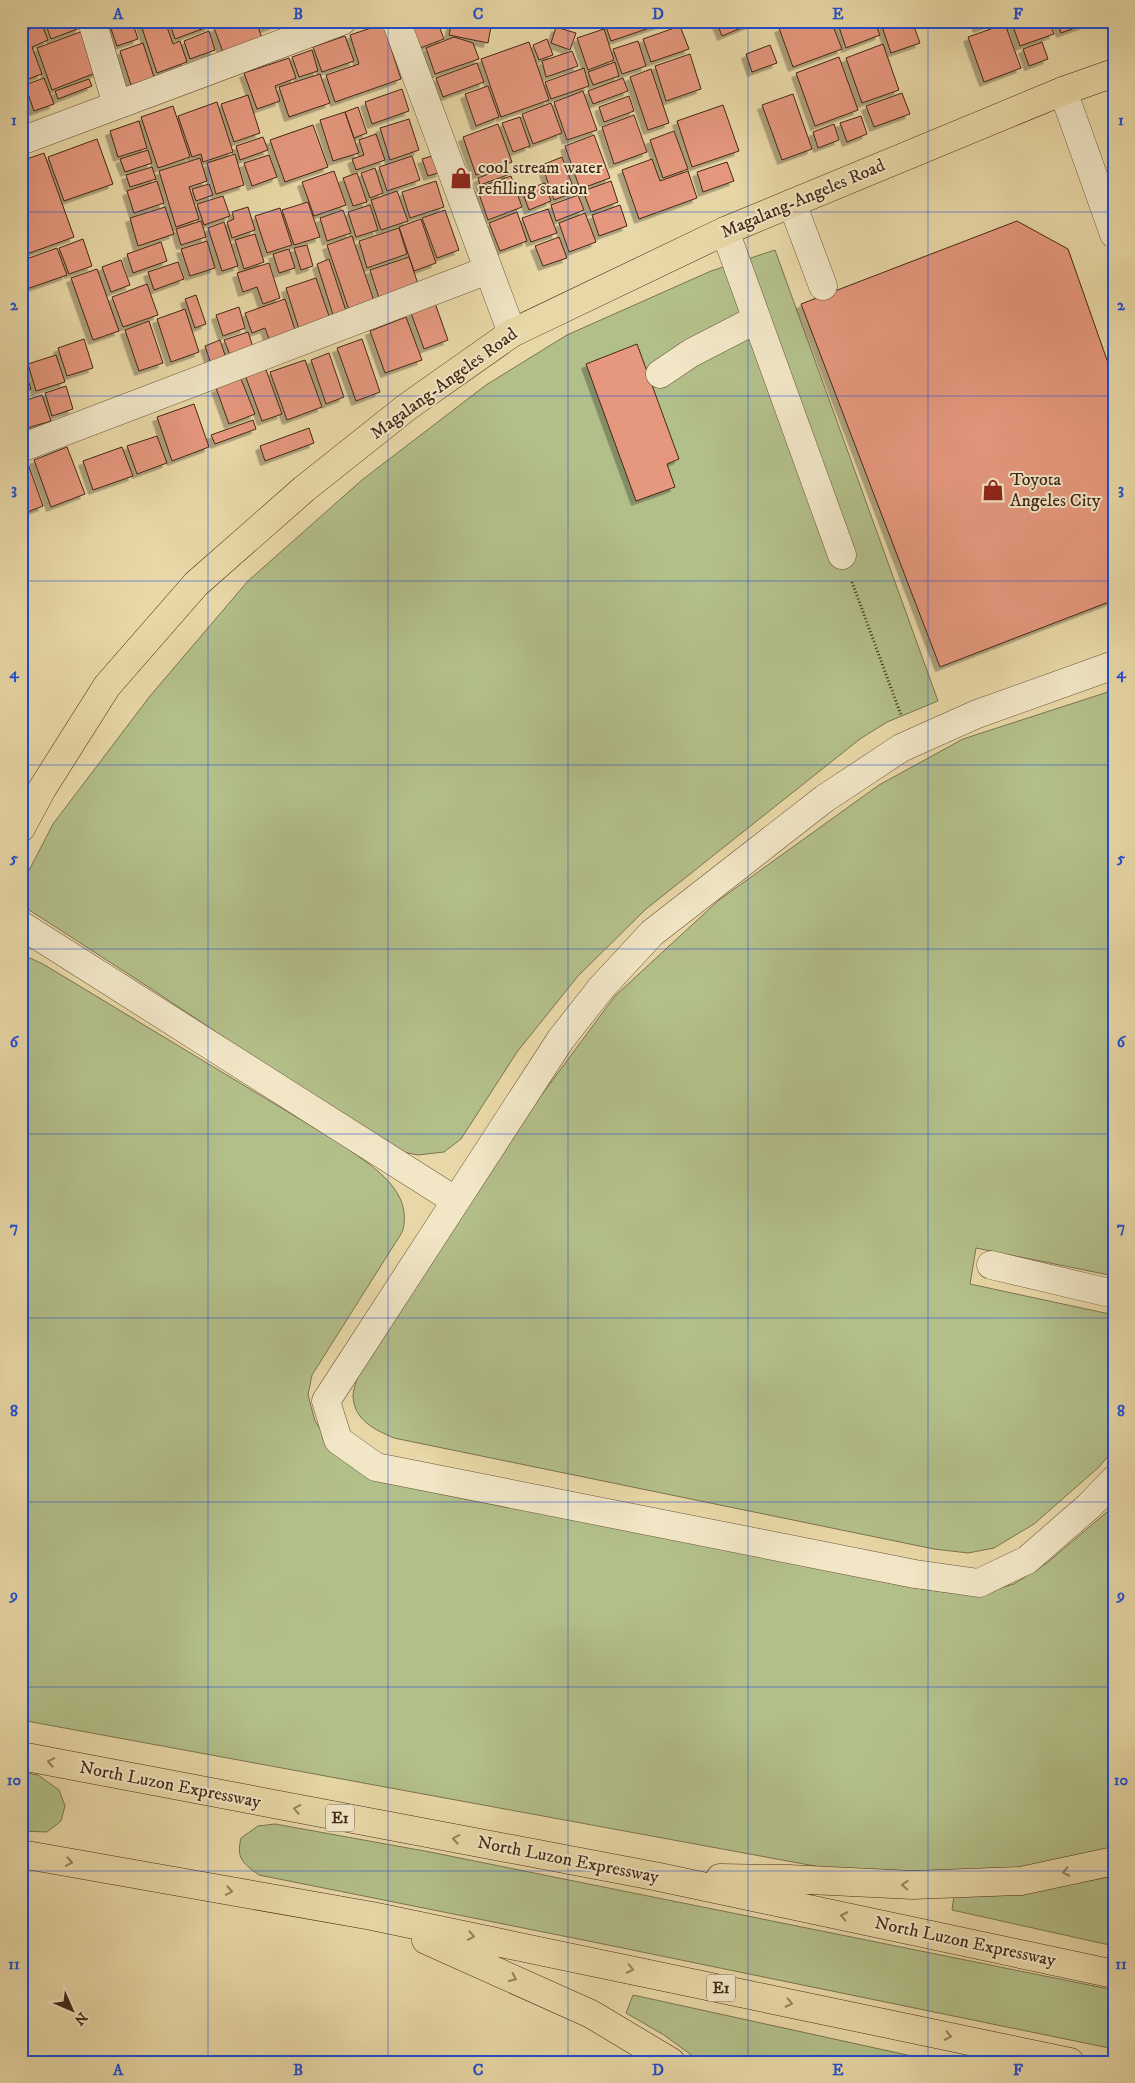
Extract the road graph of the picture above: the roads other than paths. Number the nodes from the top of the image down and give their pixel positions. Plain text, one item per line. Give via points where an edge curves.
1 (92, 21) edge
2 (342, 21) edge
3 (396, 21) edge
4 (1114, 73) edge
5 (1063, 91) junction
6 (117, 105) junction
7 (21, 141) edge
8 (792, 204) junction
9 (724, 231) junction
10 (1114, 234) edge
11 (488, 270) junction
12 (823, 286) dead end
13 (757, 319) junction
14 (512, 333) junction
15 (660, 374) dead end
16 (21, 448) edge
17 (842, 555) road end
18 (1114, 665) edge
19 (21, 828) edge
20 (21, 925) edge
21 (456, 1201) junction
22 (991, 1265) dead end
23 (1114, 1294) edge
24 (1114, 1480) edge
25 (21, 1756) edge
26 (21, 1854) edge
27 (1114, 1861) edge
28 (659, 1877) junction
29 (372, 1916) junction
30 (1114, 1974) edge
31 (671, 2062) edge
32 (1070, 2062) edge

1 - 6 street
2 - 6 street
3 - 11 street
4 - 5 main road, Magalang-Angeles Road
5 - 8 main road, Magalang-Angeles Road
5 - 10 street
6 - 7 street
8 - 9 main road, Magalang-Angeles Road
8 - 12 street
9 - 13 street
9 - 14 main road, Magalang-Angeles Road
11 - 14 street
11 - 16 street
13 - 15 street via 691,353
13 - 17 street
14 - 19 main road, Magalang-Angeles Road via 407,407 304,489 196,584 107,686
18 - 21 street via 977,714 901,748 824,799 652,933 602,986 562,1039
20 - 21 street
21 - 24 street via 326,1401 338,1440 376,1467 915,1574 979,1583 1027,1560
22 - 23 street
28 -> 25 main road, North Luzon Expressway / E1
26 -> 29 main road, E1
27 -> 28 main road via 1021,1881 913,1885 789,1878
30 -> 28 main road, North Luzon Expressway / E1
29 -> 31 main road via 591,2014
29 -> 32 main road, E1

